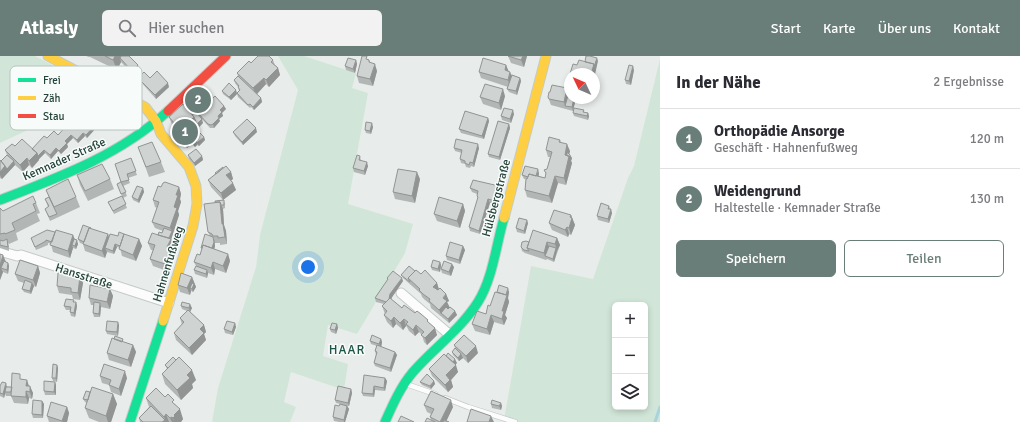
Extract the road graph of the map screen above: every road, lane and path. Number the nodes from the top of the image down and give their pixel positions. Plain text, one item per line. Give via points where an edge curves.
1 (48, 56) edge
2 (226, 56) edge
3 (546, 56) edge
4 (67, 66) edge
5 (142, 105) edge
6 (156, 121) junction
7 (0, 200) edge
8 (0, 251) edge
9 (401, 293) dead end
10 (169, 303) junction
11 (450, 335) junction
12 (404, 383) junction
13 (130, 422) edge
14 (385, 422) edge
15 (515, 422) edge

1 - 4 street, Hahnenfußweg
2 - 6 street, Kemnader Straße
3 - 11 street, Hülsbergstraße via 490,277 478,302
5 - 6 street, Hahnenfußweg
6 - 7 street, Kemnader Straße via 141,134 89,164
6 - 10 street, Hahnenfußweg via 162,134 189,167 196,186 197,199 193,226
8 - 10 street, Hansstraße via 21,255
9 - 11 street
10 - 13 street, Hahnenfußweg
11 - 12 street, Hülsbergstraße
12 - 14 street, Hülsbergstraße
12 - 15 lane

